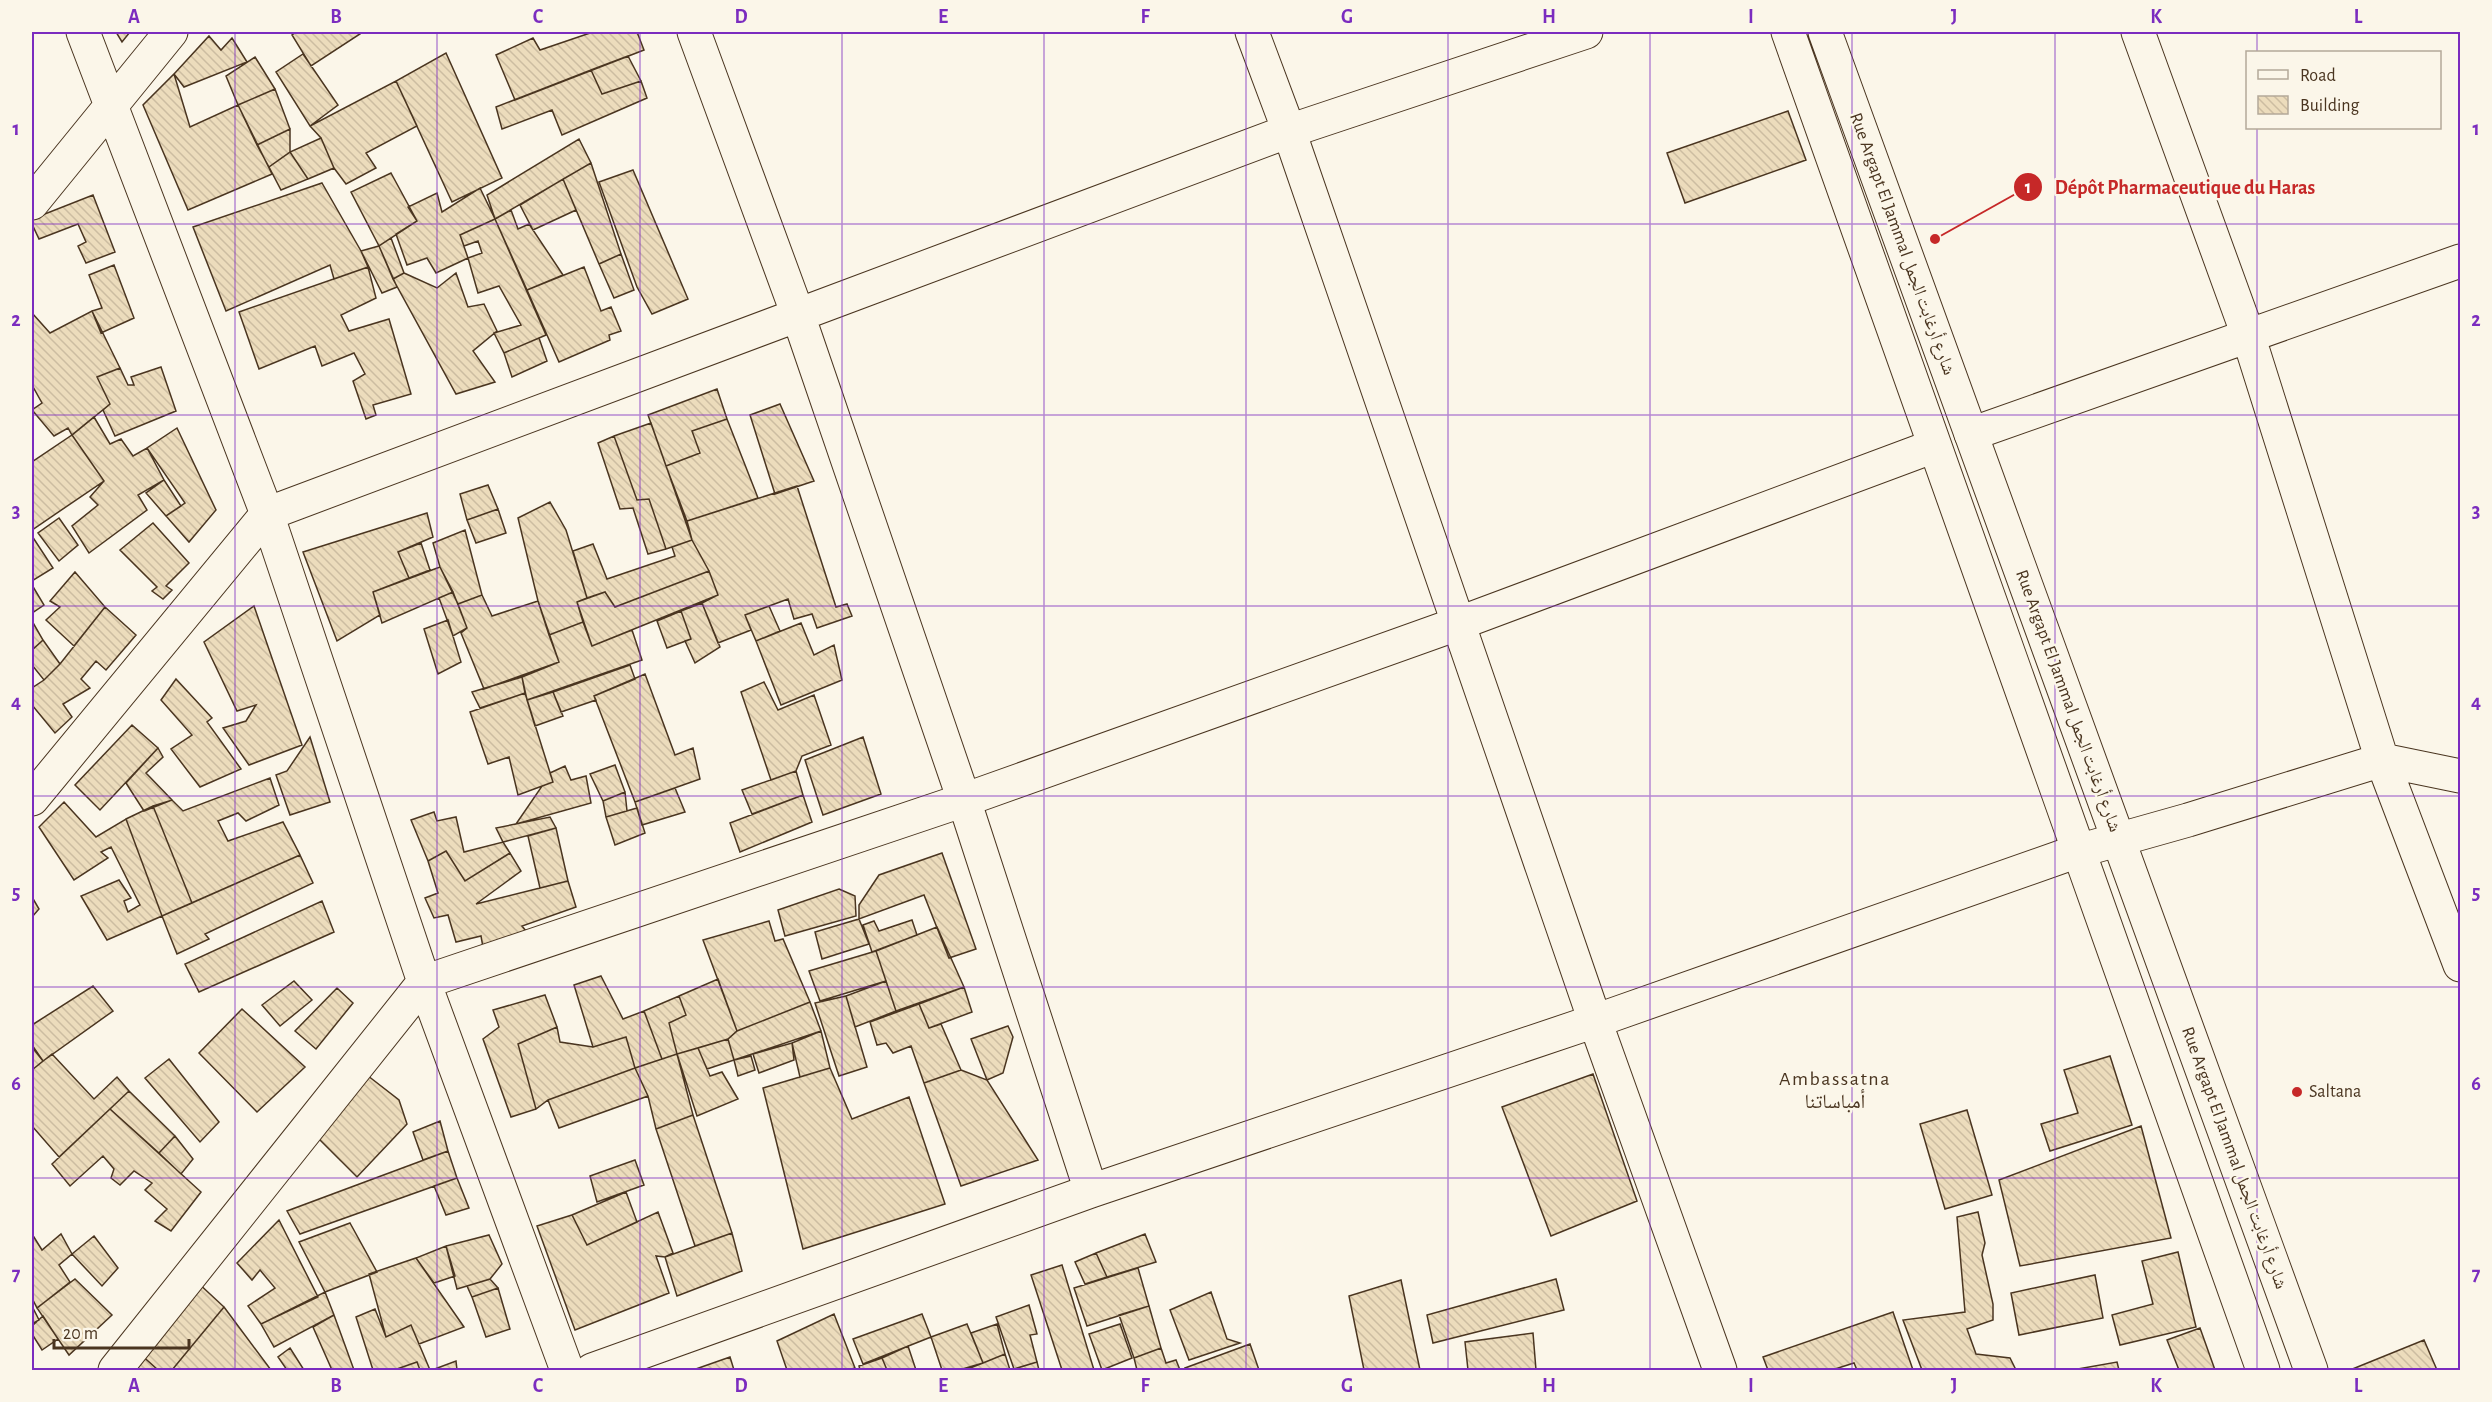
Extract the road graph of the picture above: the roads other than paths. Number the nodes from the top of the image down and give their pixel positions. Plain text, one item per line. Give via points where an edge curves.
1 (83, 32) edge
2 (171, 32) edge
3 (694, 32) edge
4 (1252, 32) edge
5 (1586, 32) edge
6 (1788, 32) edge
7 (1825, 32) edge
8 (2138, 32) edge
9 (112, 104) junction
10 (1289, 131) junction
11 (32, 203) edge
12 (2460, 261) edge
13 (798, 315) junction
14 (2247, 335) junction
15 (1971, 434) junction
16 (1934, 446) junction
17 (267, 514) junction
18 (1457, 624) junction
19 (2382, 760) junction
20 (2460, 776) edge
21 (32, 799) edge
22 (964, 800) junction
23 (2118, 839) junction
24 (2078, 850) junction
25 (2460, 965) edge
26 (424, 982) junction
27 (1595, 1021) junction
28 (1091, 1191) junction
29 (115, 1371) edge
30 (567, 1371) edge
31 (592, 1371) edge
32 (1720, 1371) edge
33 (2263, 1371) edge
34 (2311, 1371) edge

1 - 9 street
2 - 9 street
3 - 13 street
4 - 10 street
5 - 10 street
6 - 16 street, Rue Argapt El Jammal شارع أرغابت الجمل
7 - 15 street, Rue Argapt El Jammal شارع أرغابت الجمل
8 - 14 street
9 - 11 street
9 - 17 street
10 - 13 street
10 - 18 street
12 - 14 street
13 - 17 street
13 - 22 street
14 - 15 street
14 - 19 street
15 - 23 street, Rue Argapt El Jammal شارع أرغابت الجمل
16 - 18 street
16 - 24 street, Rue Argapt El Jammal شارع أرغابت الجمل
17 - 21 street
17 - 26 street
18 - 22 street
18 - 27 street
19 - 20 street
19 - 23 street
19 - 25 street
22 - 26 street
22 - 28 street
23 - 24 street
23 - 34 street, Rue Argapt El Jammal شارع أرغابت الجمل
24 - 27 street
24 - 33 street, Rue Argapt El Jammal شارع أرغابت الجمل
26 - 29 street
26 - 30 street
27 - 28 street
27 - 32 street
28 - 31 street

